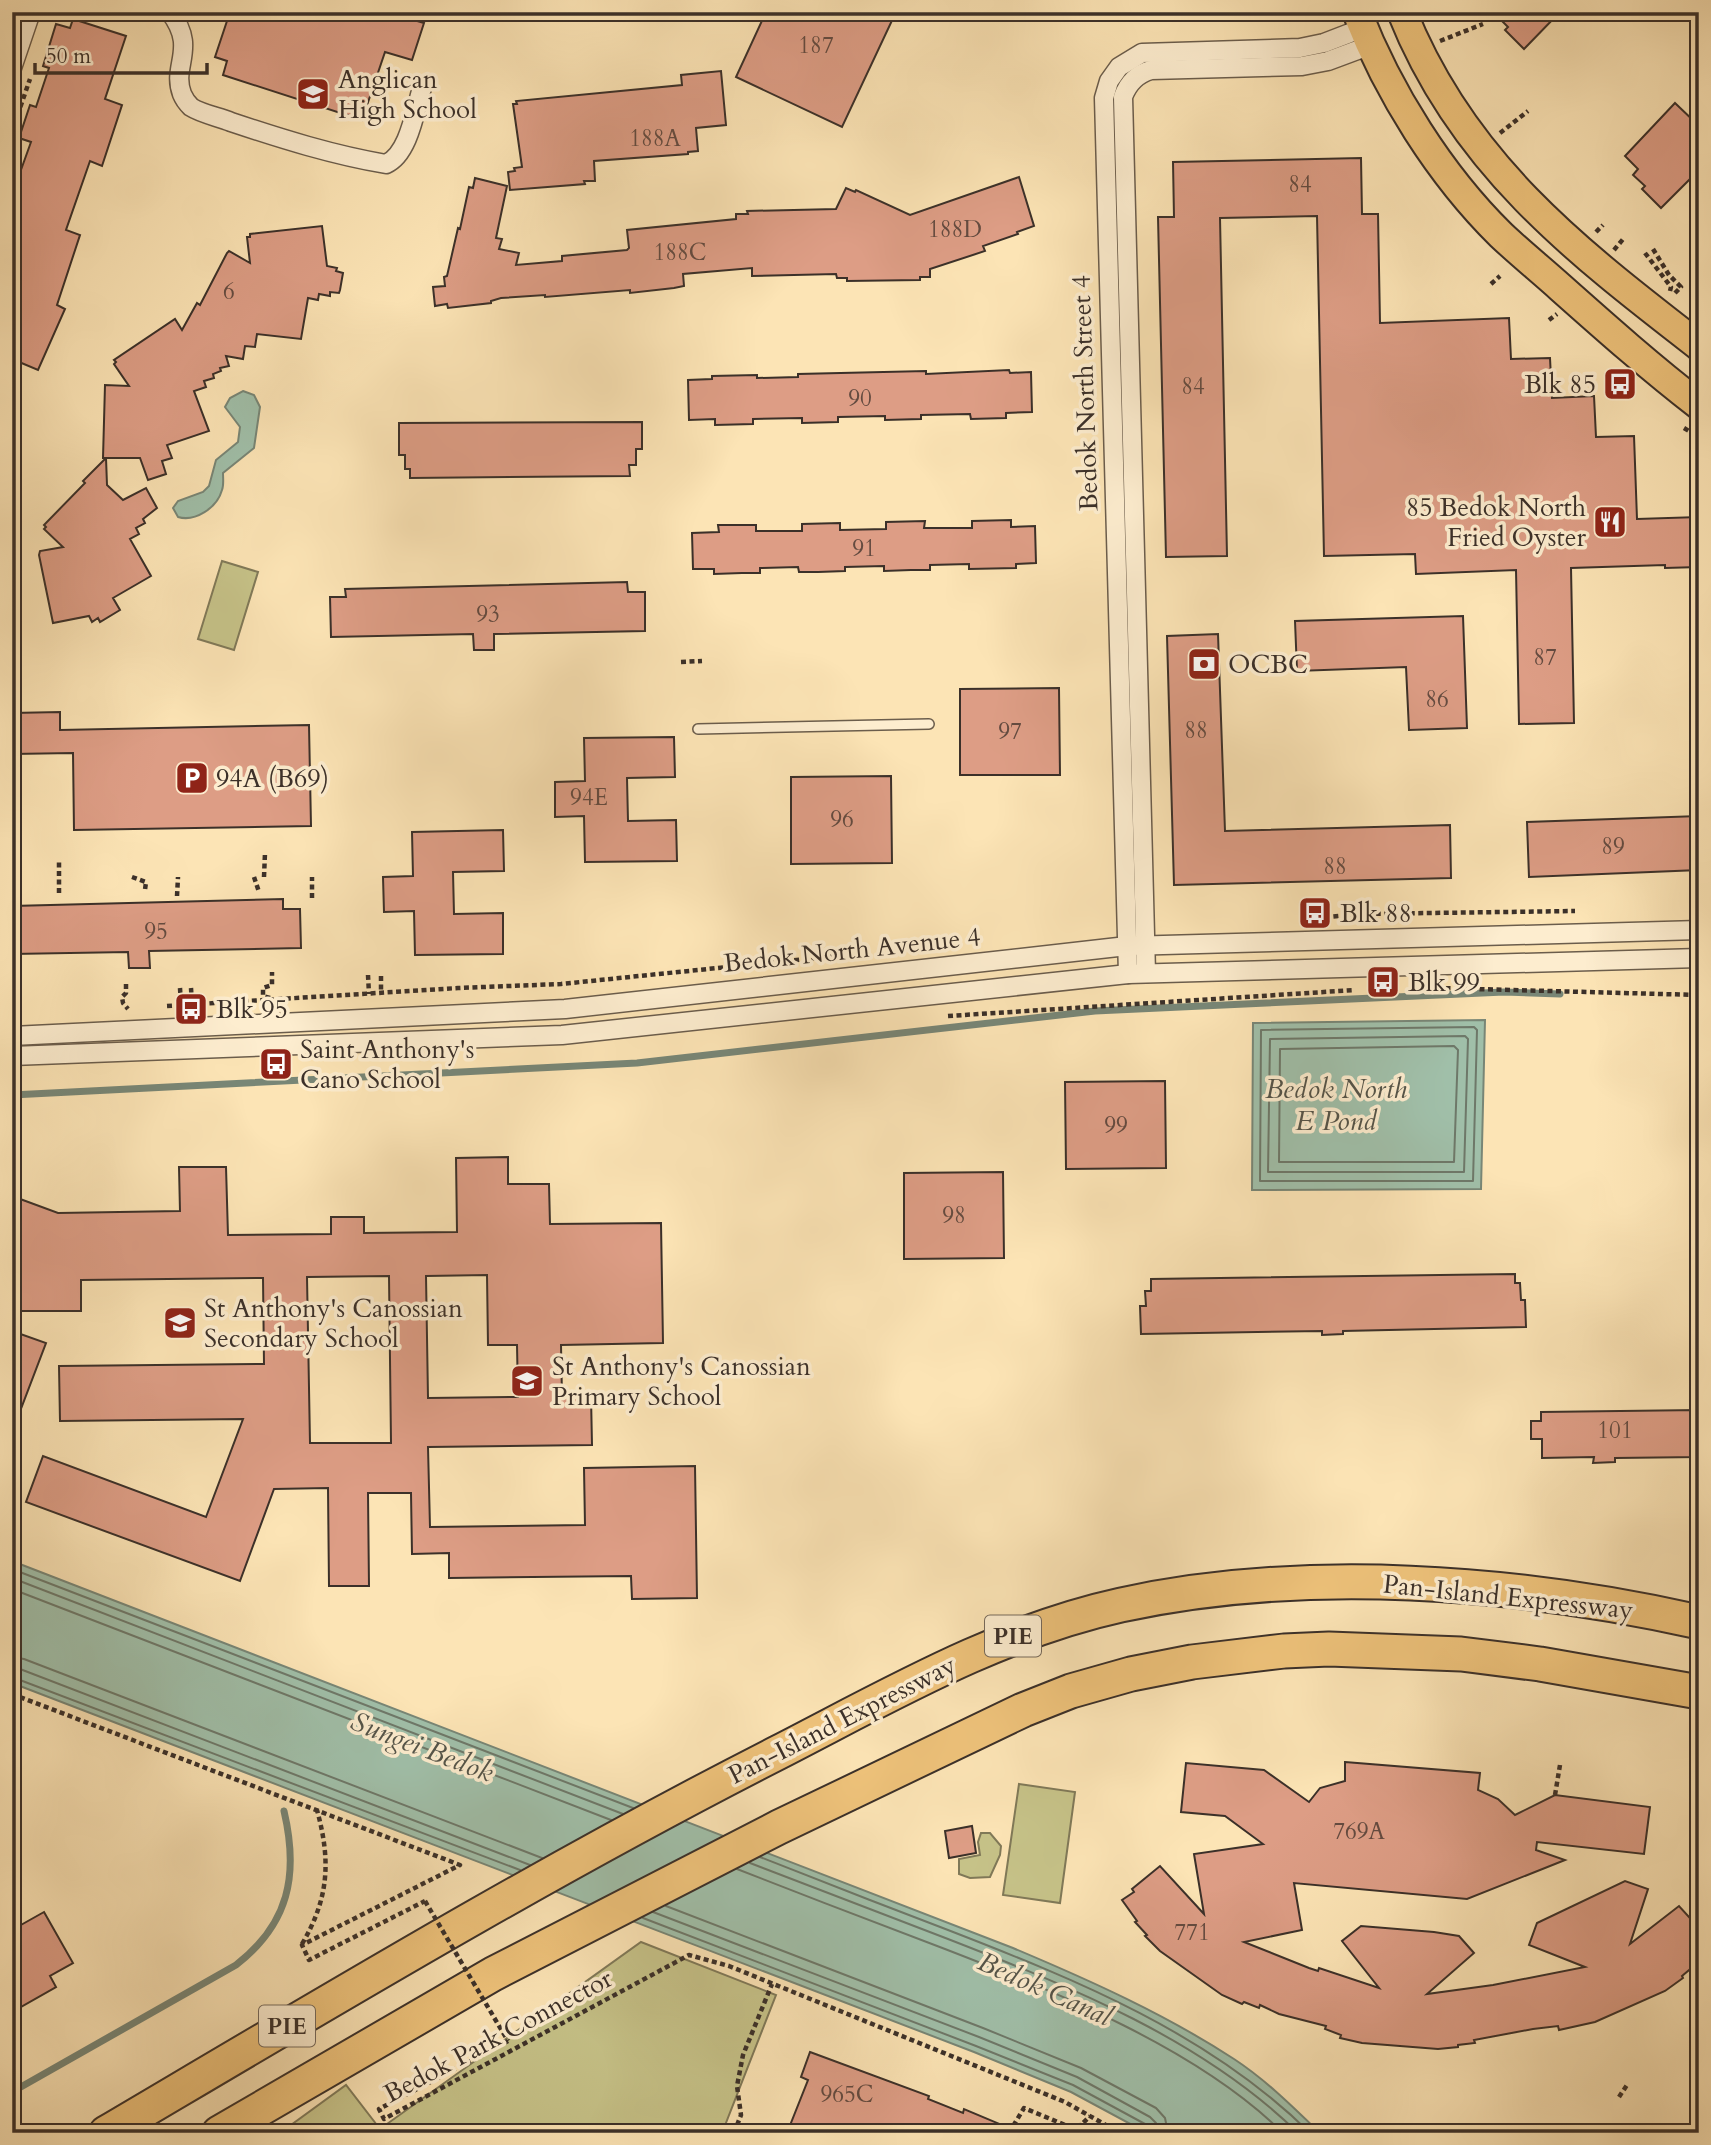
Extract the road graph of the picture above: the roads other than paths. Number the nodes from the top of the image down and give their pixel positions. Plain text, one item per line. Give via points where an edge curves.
1 (30, 12) edge
2 (170, 12) edge
3 (1402, 12) edge
4 (1364, 28) edge
5 (12, 68) edge
6 (422, 88) dead end
7 (1699, 346) edge
8 (1699, 405) edge
9 (929, 724) dead end
10 (698, 729) dead end
11 (1699, 930) edge
12 (1136, 945) junction
13 (1699, 958) edge
14 (1146, 973) junction
15 (1128, 974) junction
16 (12, 1036) edge
17 (12, 1056) edge
18 (1699, 1622) edge
19 (1691, 1691) edge
20 (106, 2133) edge
21 (219, 2133) edge

1 - 5 street
2 - 6 street via 184,39 180,85 190,106 322,151 386,164 393,161 403,150
3 - 7 main road via 1440,93 1528,204 1627,291
4 - 8 main road via 1424,142 1500,234
4 - 12 street, Bedok North Street 4 via 1328,61 1302,66 1151,70 1136,77 1123,97
9 - 10 lane
11 - 12 street, Bedok North Avenue 4
12 - 14 street, Bedok North Street 4
12 - 15 street, Bedok North Street 4
12 - 16 street, Bedok North Avenue 4 via 565,1009
13 - 14 street, Bedok North Avenue 4
14 - 15 street, Bedok North Avenue 4
15 - 17 street, Bedok North Avenue 4 via 574,1034
18 - 20 highway, Pan-Island Expressway / PIE via 1558,1598 1420,1584 1321,1582 1191,1593 1061,1620 954,1662 710,1787 467,1919
19 - 21 highway, PIE via 1541,1664 1351,1649 1192,1662 1071,1691 779,1828 493,1974

